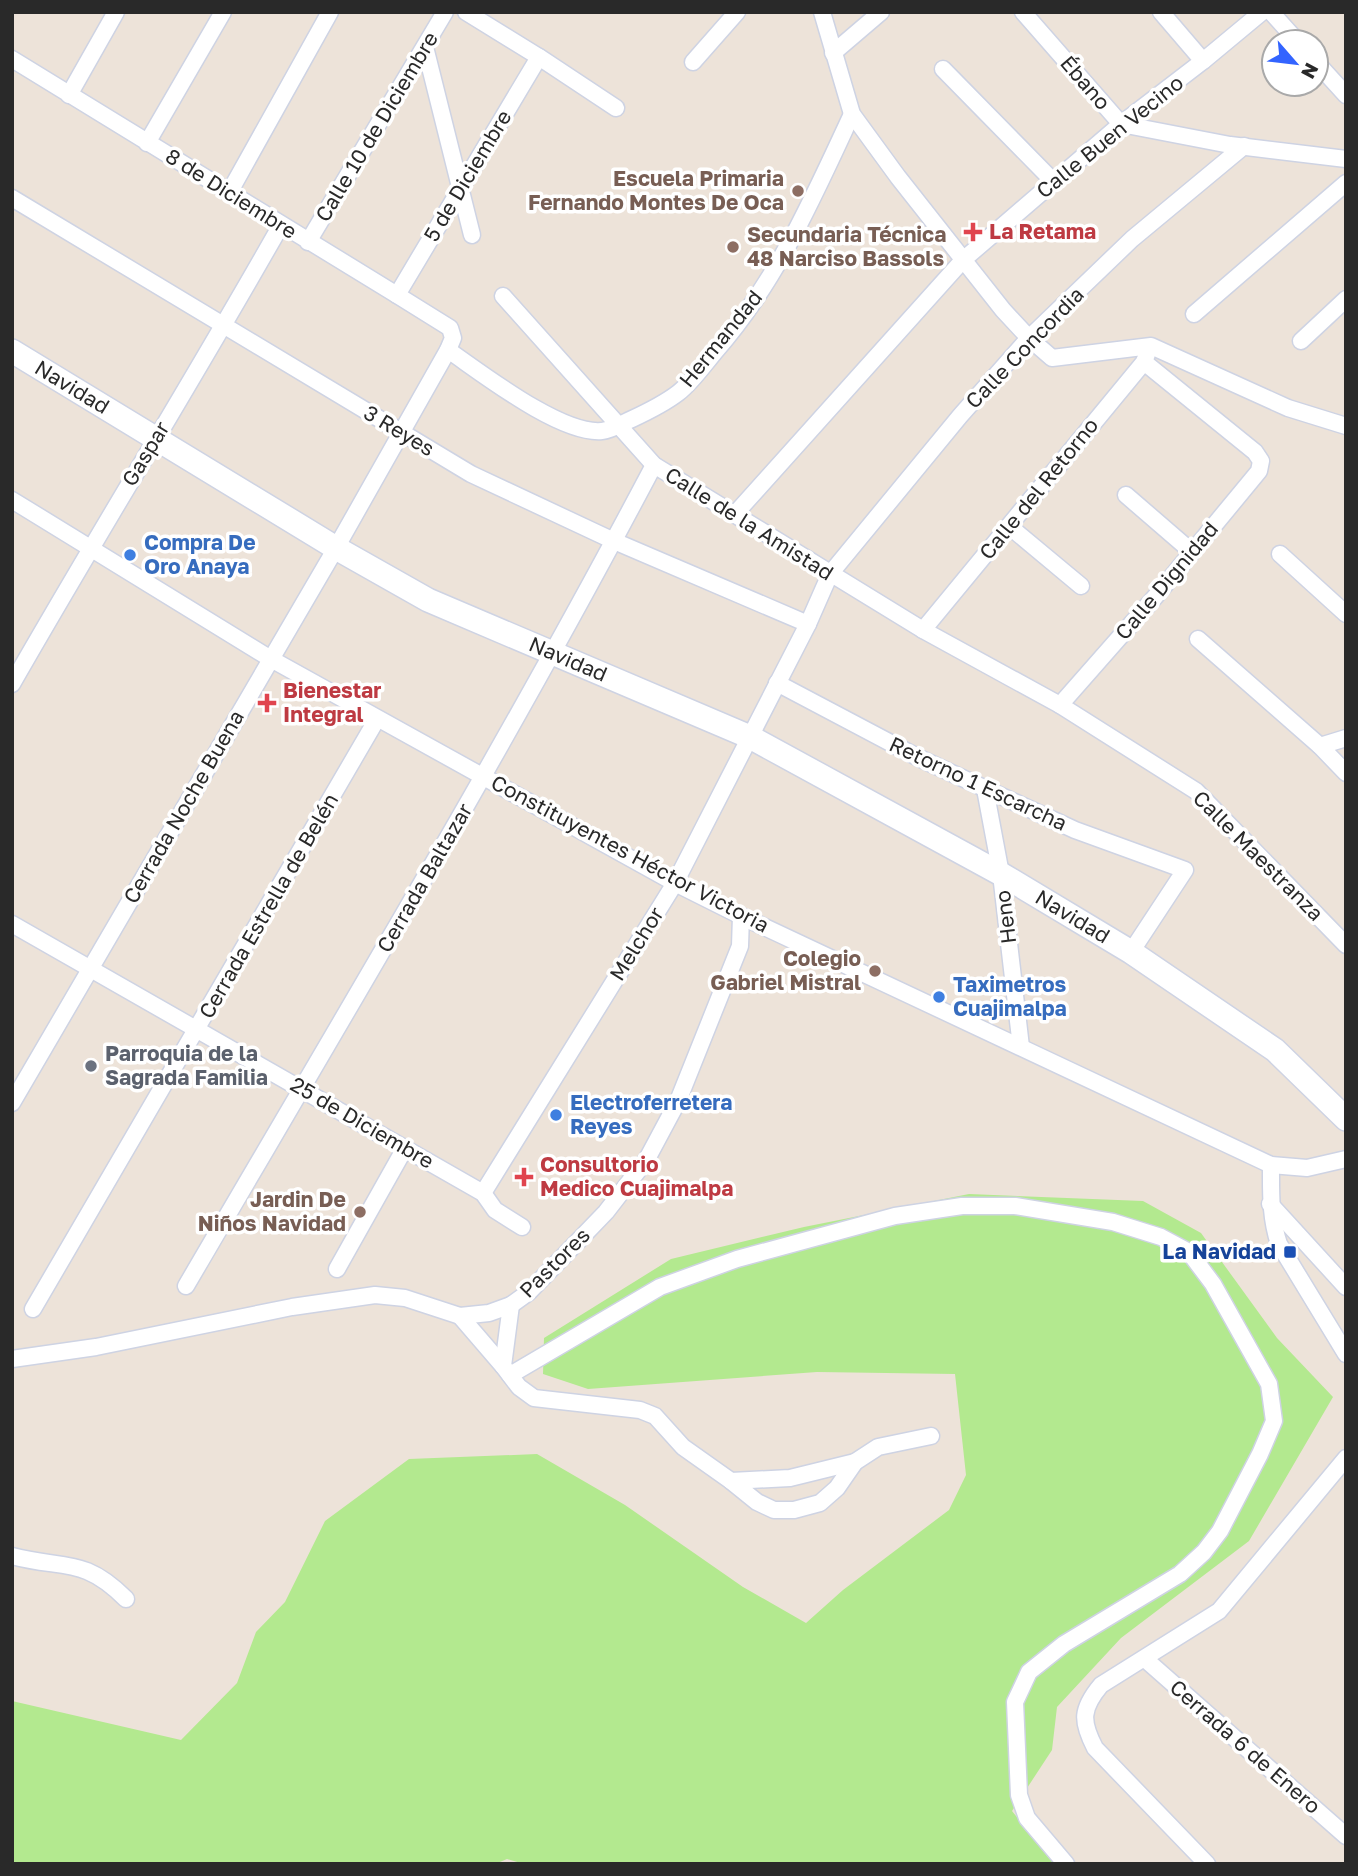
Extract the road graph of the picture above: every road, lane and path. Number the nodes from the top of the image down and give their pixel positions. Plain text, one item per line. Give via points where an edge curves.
1 (116, 12) edge
2 (223, 12) edge
3 (330, 12) edge
4 (445, 12) edge
5 (466, 12) edge
6 (737, 12) edge
7 (822, 12) edge
8 (881, 12) edge
9 (1023, 12) edge
10 (1161, 12) edge
11 (1262, 12) edge
12 (1271, 12) edge
13 (1285, 28) edge
14 (425, 47) junction
15 (833, 53) junction
16 (539, 57) junction
17 (12, 59) edge
18 (1203, 61) junction
19 (693, 62) dead end
20 (943, 69) dead end
21 (1330, 77) edge
22 (69, 95) junction
23 (1346, 95) edge
24 (616, 108) dead end
25 (852, 114) junction
26 (1121, 124) junction
27 (147, 143) junction
28 (1244, 146) junction
29 (1346, 159) edge
30 (1054, 182) junction
31 (1346, 183) edge
32 (461, 187) junction
33 (229, 193) junction
34 (12, 198) edge
35 (281, 225) junction
36 (472, 235) dead end
37 (308, 242) junction
38 (963, 260) junction
39 (397, 295) junction
40 (503, 296) dead end
41 (1346, 299) edge
42 (1194, 314) dead end
43 (224, 326) junction
44 (450, 328) joint
45 (1029, 338) junction
46 (1301, 341) dead end
47 (1151, 346) junction
48 (449, 350) junction
49 (12, 351) edge
50 (1144, 362) junction
51 (619, 424) junction
52 (1346, 426) edge
53 (401, 433) junction
54 (156, 437) junction
55 (654, 465) junction
56 (1126, 495) dead end
57 (12, 500) edge
58 (735, 514) junction
59 (1009, 526) junction
60 (614, 541) junction
61 (90, 547) junction
62 (336, 548) junction
63 (1192, 552) junction
64 (1280, 554) dead end
65 (830, 574) junction
66 (1081, 586) dead end
67 (1346, 614) edge
68 (808, 624) junction
69 (923, 630) junction
70 (1198, 639) dead end
71 (553, 655) junction
72 (271, 659) junction
73 (777, 683) junction
74 (12, 684) edge
75 (1060, 705) junction
76 (377, 719) junction
77 (750, 737) junction
78 (1346, 738) edge
79 (1320, 746) junction
80 (1346, 773) edge
81 (485, 776) junction
82 (985, 789) junction
83 (1001, 874) junction
84 (675, 883) junction
85 (741, 916) junction
86 (12, 924) edge
87 (1346, 945) edge
88 (1131, 953) junction
89 (90, 968) junction
90 (198, 1030) junction
91 (1021, 1047) junction
92 (301, 1089) junction
93 (12, 1103) edge
94 (1346, 1119) edge
95 (405, 1147) junction
96 (1346, 1158) edge
97 (1271, 1165) junction
98 (483, 1193) junction
99 (1270, 1204) junction
100 (522, 1227) dead end
101 (337, 1269) dead end
102 (186, 1286) dead end
103 (1346, 1287) edge
104 (510, 1306) junction
105 (33, 1309) dead end
106 (460, 1316) junction
107 (1346, 1354) edge
108 (12, 1359) edge
109 (507, 1371) junction
110 (931, 1436) dead end
111 (1346, 1458) edge
112 (855, 1462) junction
113 (732, 1481) junction
114 (12, 1556) edge
115 (125, 1599) dead end
116 (1145, 1659) junction
117 (1346, 1836) edge
118 (1066, 1864) edge
119 (1207, 1864) edge

1 - 22 street
2 - 27 street
3 - 33 street
4 - 14 street, Calle 10 de Diciembre
5 - 16 street
6 - 19 street
7 - 15 street
8 - 15 street
9 - 26 street, Ébano
10 - 18 street
11 - 18 street, Calle Buen Vecino
12 - 13 street
14 - 32 street
14 - 37 street, Calle 10 de Diciembre
15 - 25 street
16 - 24 street
16 - 32 street, 5 de Diciembre
17 - 22 street, 8 de Diciembre
18 - 26 street, Calle Buen Vecino
20 - 30 street
21 - 23 street
22 - 27 street, 8 de Diciembre
25 - 38 street
25 - 51 street, Hermandad via 802,221 734,331 679,392
26 - 28 street, Ébano
26 - 30 street, Calle Buen Vecino
27 - 33 street, 8 de Diciembre
28 - 29 street, Ébano
28 - 45 street, Calle Concordia via 1132,239
30 - 38 street, Calle Buen Vecino
31 - 42 street
32 - 36 street
32 - 39 street, 5 de Diciembre
33 - 35 street, 8 de Diciembre
34 - 43 street, 3 Reyes
35 - 37 street, 8 de Diciembre
35 - 43 street, Gaspar
37 - 39 street, 8 de Diciembre
38 - 45 street
38 - 58 street, Calle Buen Vecino
39 - 44 street, 8 de Diciembre
40 - 51 street, Calle de la Amistad
41 - 46 street
43 - 53 street, 3 Reyes
43 - 54 street, Gaspar
44 - 48 street, Cerrada Noche Buena
45 - 47 street via 1052,358
45 - 65 street, Calle Concordia
47 - 50 street, Calle del Retorno
47 - 52 street via 1288,408
48 - 51 street via 524,401 573,426 604,431
48 - 53 street, Cerrada Noche Buena
49 - 54 street, Navidad
50 - 59 street, Calle del Retorno
50 - 63 street, Calle Dignidad via 1261,461 1259,471
51 - 55 street, Calle de la Amistad
53 - 60 street, 3 Reyes via 471,474
53 - 62 street, Cerrada Noche Buena
54 - 61 street, Gaspar
54 - 62 street, Navidad
55 - 58 street, Calle de la Amistad
55 - 60 street, Cerrada Baltazar
56 - 63 street
57 - 61 street, Constituyentes Héctor Victoria
58 - 65 street, Calle de la Amistad
59 - 66 street
59 - 69 street, Calle del Retorno
60 - 68 street, 3 Reyes
60 - 71 street, Cerrada Baltazar
61 - 72 street, Constituyentes Héctor Victoria
61 - 74 street, Gaspar
62 - 71 street, Navidad via 428,600
62 - 72 street, Cerrada Noche Buena
63 - 75 street, Calle Dignidad
64 - 67 street
65 - 68 street, Melchor
65 - 69 street, Calle de la Amistad
68 - 73 street, Melchor
69 - 75 street, Calle de la Amistad
70 - 79 street
71 - 77 street, Navidad
71 - 81 street, Cerrada Baltazar
72 - 76 street, Constituyentes Héctor Victoria
72 - 89 street, Cerrada Noche Buena
73 - 77 street, Melchor
73 - 82 street, Retorno 1 Escarcha
75 - 87 street, Calle Maestranza via 1196,791
76 - 81 street, Constituyentes Héctor Victoria
76 - 90 street, Cerrada Estrella de Belén
77 - 83 street, Navidad
77 - 84 street, Melchor
78 - 79 street
79 - 80 street
81 - 84 street, Constituyentes Héctor Victoria
81 - 92 street, Cerrada Baltazar
82 - 83 street, Heno
82 - 88 street, Retorno 1 Escarcha via 1074,830 1185,870
83 - 88 street, Navidad
83 - 91 street, Heno
84 - 85 street, Constituyentes Héctor Victoria
84 - 98 street, Melchor
85 - 91 street, Constituyentes Héctor Victoria
85 - 104 street, Pastores via 740,946 678,1101 647,1159 606,1212
86 - 89 street, 25 de Diciembre
88 - 94 street, Navidad via 1275,1051
89 - 90 street, 25 de Diciembre
89 - 93 street, Cerrada Noche Buena
90 - 92 street, 25 de Diciembre
90 - 105 street, Cerrada Estrella de Belén
91 - 97 street, Constituyentes Héctor Victoria
92 - 95 street, 25 de Diciembre
92 - 102 street, Cerrada Baltazar
95 - 98 street, 25 de Diciembre
95 - 101 street
96 - 97 street via 1307,1168
97 - 99 street
98 - 100 street, 25 de Diciembre via 495,1210
99 - 103 street
99 - 107 street via 1279,1244
104 - 106 street, Pastores
104 - 109 street
106 - 108 street, Pastores via 405,1298 375,1295
106 - 109 street
109 - 113 street via 534,1398 640,1410 655,1416 683,1447
109 - 118 street via 660,1287 737,1259 895,1216 962,1206 1015,1206 1113,1222 1161,1237 1189,1252 1213,1284 1269,1384 1274,1421 1261,1454 1205,1552 1180,1574 1064,1644 1029,1672 1015,1702 1019,1795 1027,1818
110 - 112 street via 878,1447
111 - 116 street via 1219,1611
112 - 113 street via 790,1478
112 - 113 street via 820,1503 794,1510 774,1510
114 - 115 street via 86,1569
116 - 117 street, Cerrada 6 de Enero
116 - 119 street via 1101,1685 1084,1713 1085,1729 1095,1748

